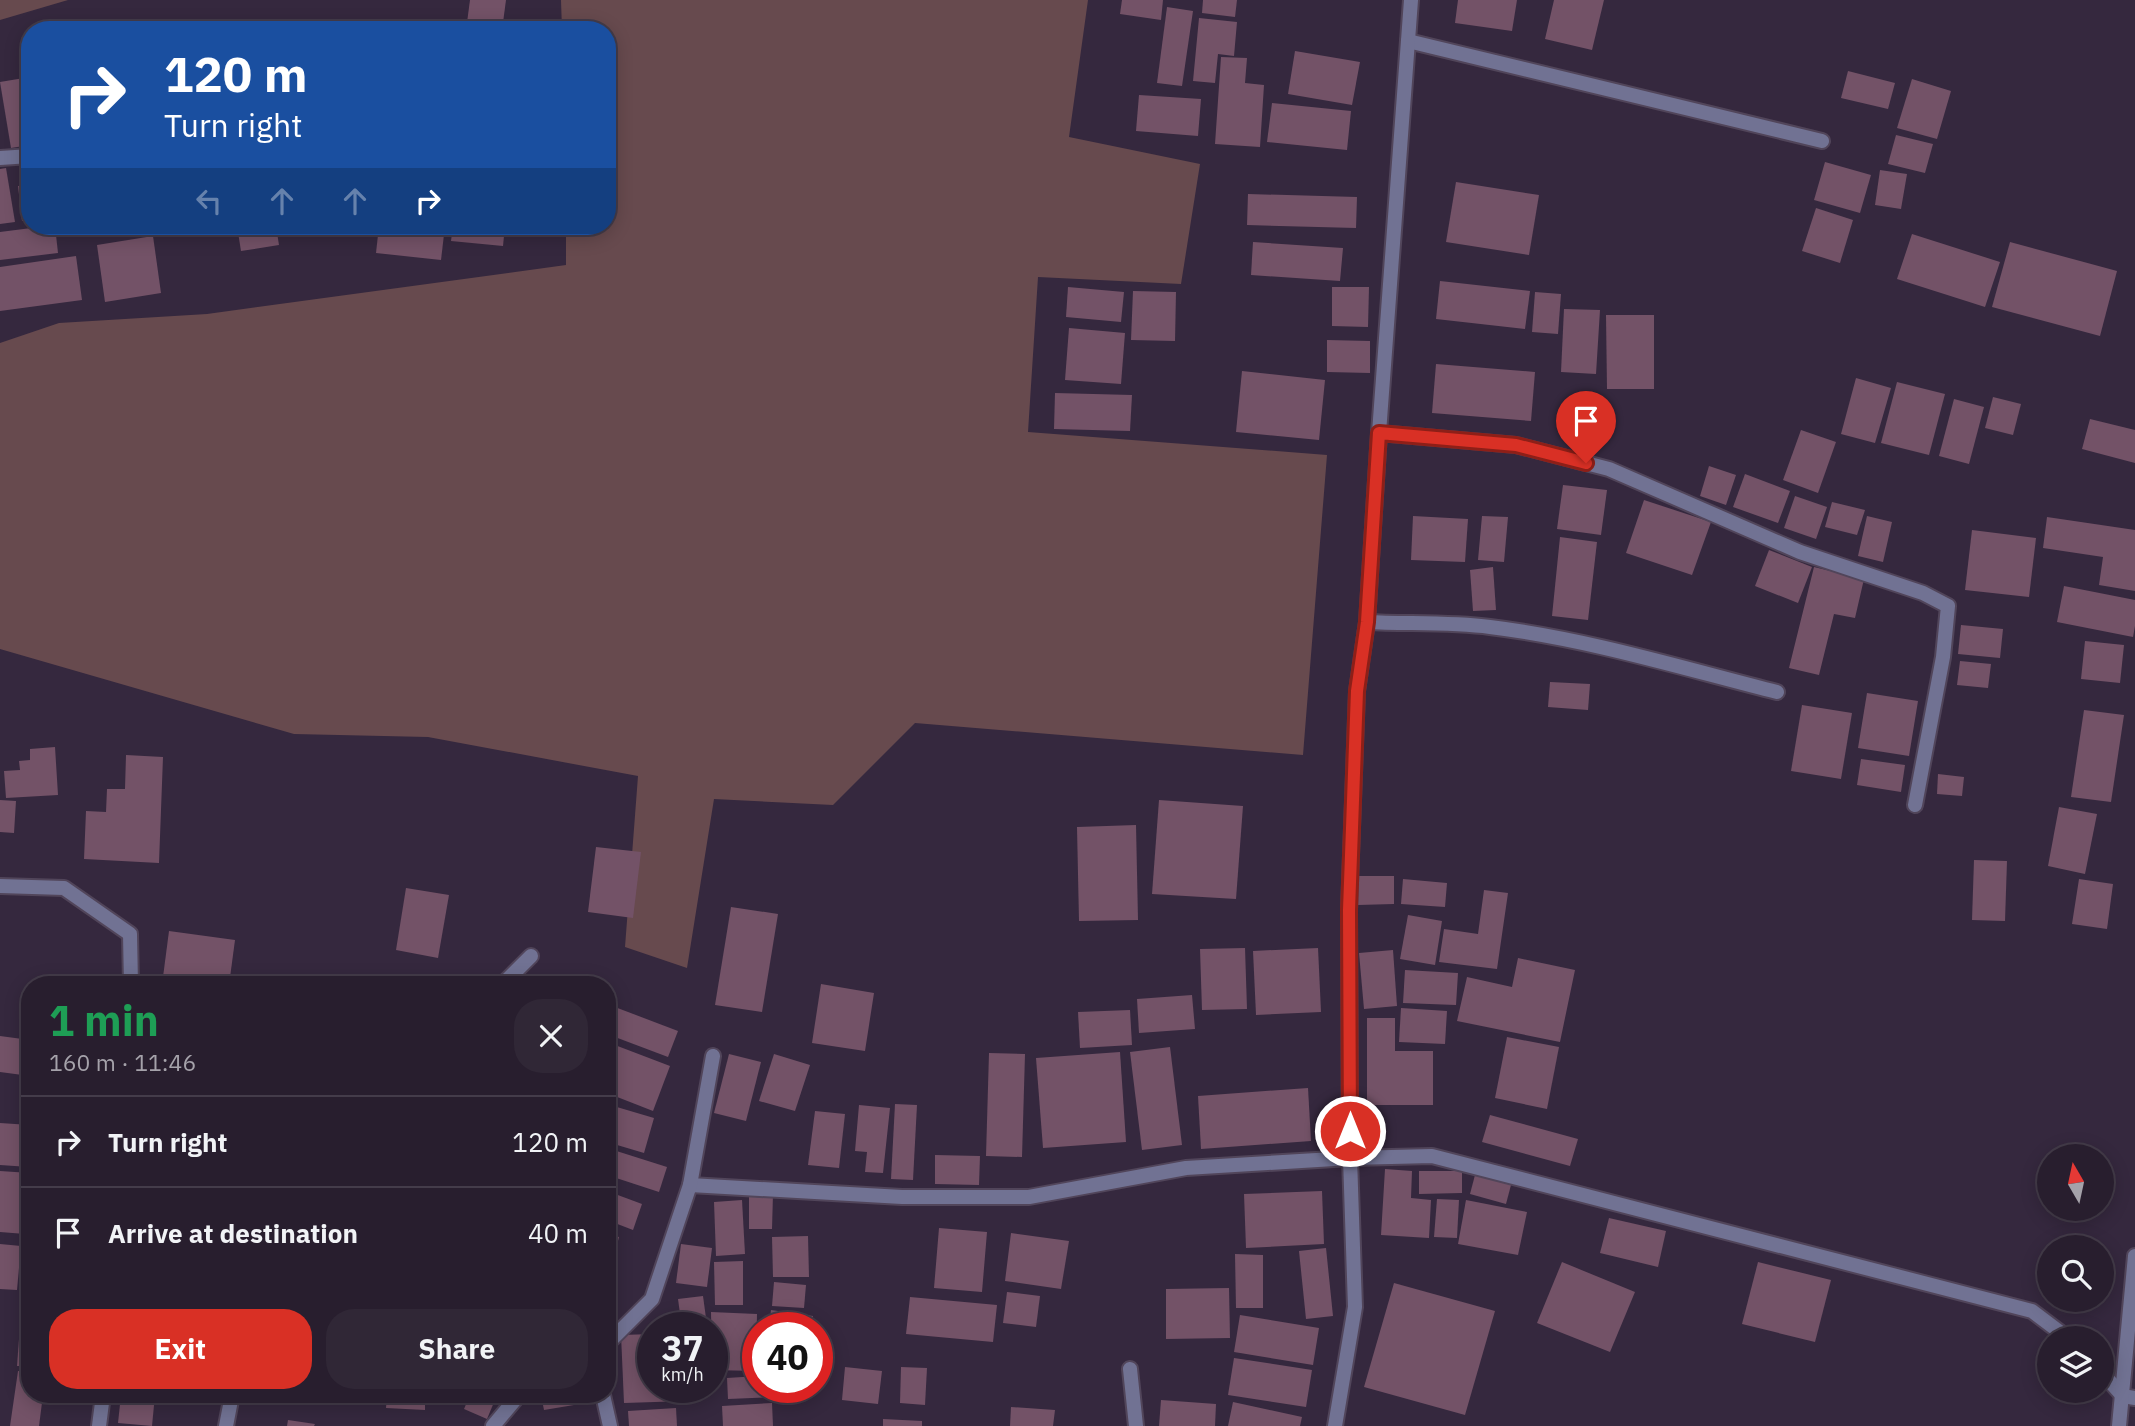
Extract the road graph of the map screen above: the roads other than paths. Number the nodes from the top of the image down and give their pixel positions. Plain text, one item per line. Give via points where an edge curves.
1 (1411, 0) edge
2 (1408, 41) junction
3 (1822, 141) dead end
4 (21, 157) edge
5 (0, 158) edge
6 (1379, 433) junction
7 (1367, 622) junction
8 (1777, 692) dead end
9 (1915, 805) dead end
10 (0, 886) edge
11 (531, 956) dead end
12 (131, 976) edge
13 (511, 976) edge
14 (713, 1056) dead end
15 (1350, 1158) junction
16 (690, 1185) junction
17 (2135, 1256) edge
18 (2052, 1326) edge
19 (616, 1335) edge
20 (1130, 1369) dead end
21 (2114, 1384) edge
22 (2129, 1397) edge
23 (102, 1403) edge
24 (230, 1403) edge
25 (512, 1403) edge
26 (605, 1403) edge
27 (99, 1426) edge
28 (226, 1426) edge
29 (493, 1426) edge
30 (610, 1426) edge
31 (1136, 1426) edge
32 (1335, 1426) edge
33 (2119, 1426) edge

1 - 2 street
2 - 3 street
2 - 6 street
4 - 5 street
6 - 7 street
6 - 9 street via 1516,445 1609,469 1800,552 1923,593 1948,606
7 - 8 street via 1488,627 1555,638
7 - 15 street via 1357,691 1349,910
10 - 12 street via 64,888 130,934
11 - 13 street
14 - 16 street
15 - 16 street via 1186,1168 1028,1197 902,1197
15 - 18 street via 1445,1159 2032,1311
15 - 32 street via 1355,1307
16 - 19 street via 652,1299
17 - 22 street
20 - 31 street
21 - 22 street
22 - 33 street
23 - 27 street
24 - 28 street
25 - 29 street
26 - 30 street

